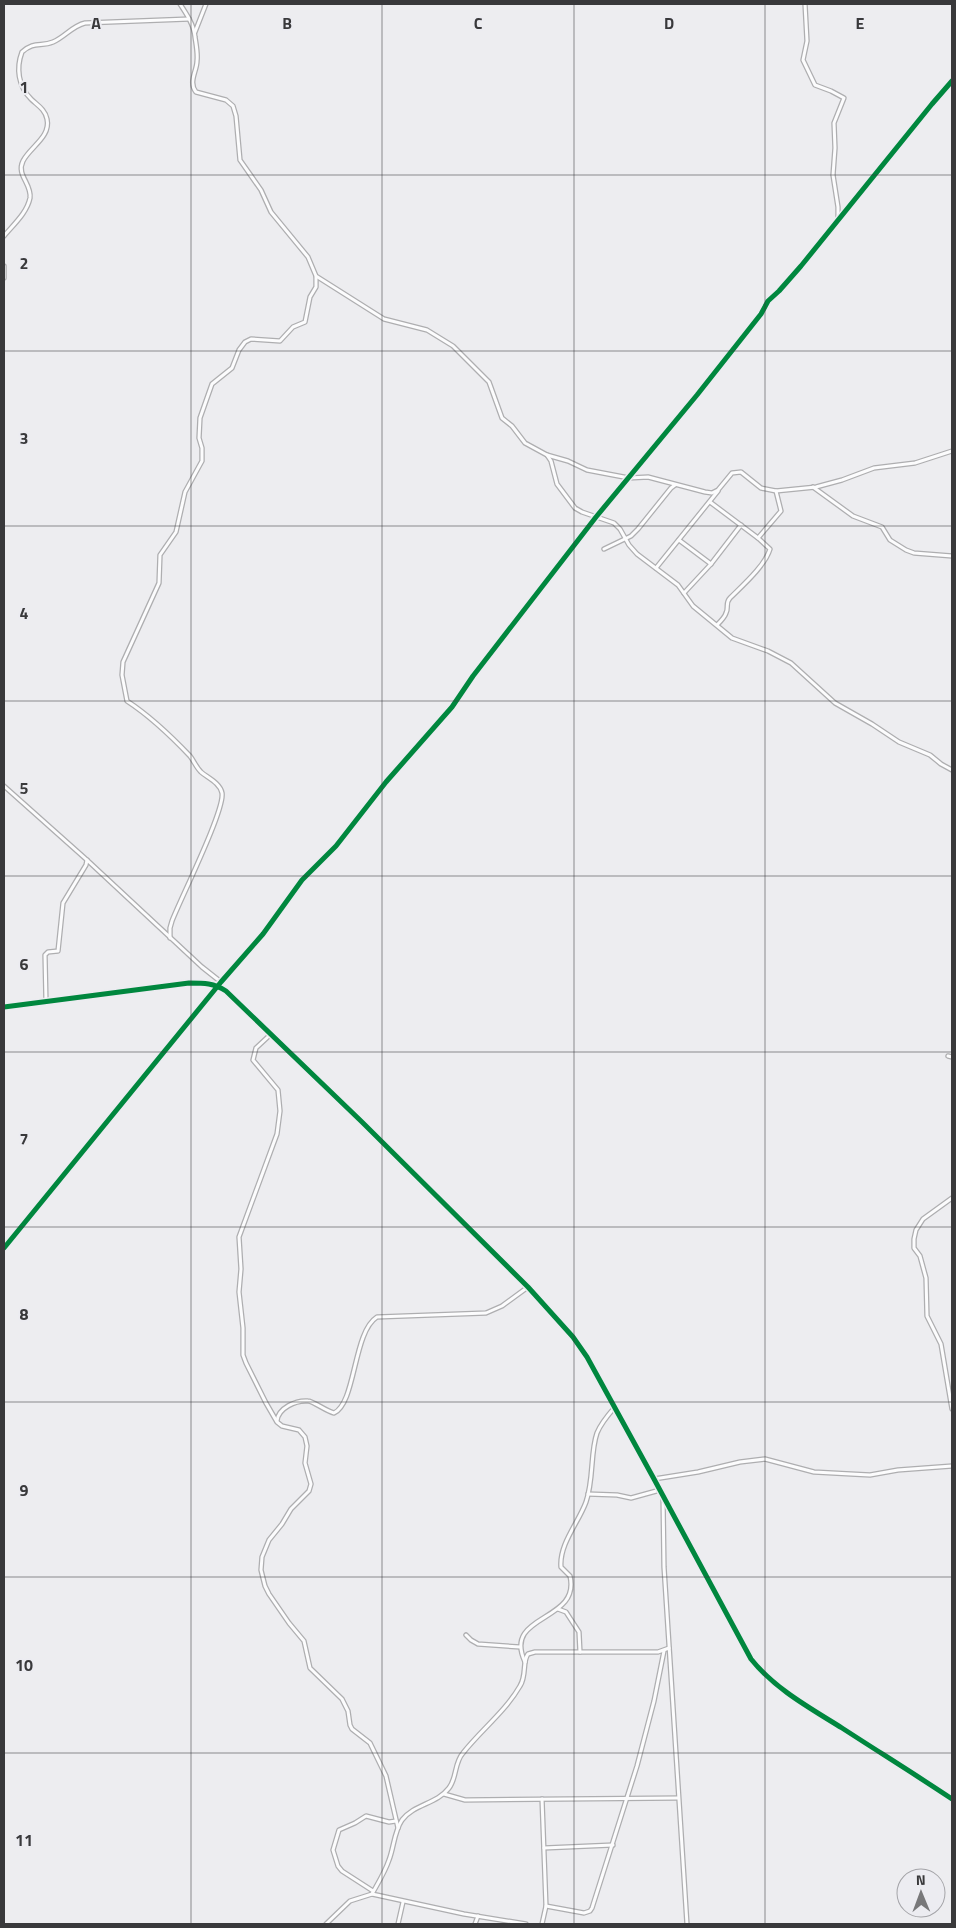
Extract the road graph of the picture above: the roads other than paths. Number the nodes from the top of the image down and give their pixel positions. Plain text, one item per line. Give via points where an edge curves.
1 (180, 4) edge
2 (206, 4) edge
3 (805, 4) edge
4 (189, 19) junction
5 (194, 32) junction
6 (952, 81) edge
7 (838, 220) junction
8 (4, 236) edge
9 (4, 266) edge
10 (316, 276) junction
11 (4, 278) edge
12 (952, 451) edge
13 (547, 455) junction
14 (629, 478) junction
15 (676, 485) junction
16 (812, 487) junction
17 (718, 490) junction
18 (776, 492) junction
19 (710, 502) junction
20 (596, 517) junction
21 (741, 525) junction
22 (758, 538) junction
23 (625, 539) junction
24 (679, 540) junction
25 (604, 549) dead end
26 (952, 556) edge
27 (711, 564) junction
28 (656, 568) junction
29 (684, 593) junction
30 (717, 625) junction
31 (952, 770) edge
32 (4, 786) edge
33 (86, 860) junction
34 (170, 938) junction
35 (220, 984) junction
36 (46, 1001) junction
37 (4, 1007) edge
38 (270, 1035) junction
39 (952, 1198) edge
40 (4, 1248) edge
41 (528, 1287) junction
42 (614, 1407) junction
43 (952, 1409) edge
44 (277, 1422) junction
45 (952, 1466) edge
46 (654, 1479) junction
47 (660, 1490) junction
48 (588, 1494) junction
49 (663, 1496) junction
50 (566, 1601) junction
51 (558, 1609) junction
52 (566, 1612) junction
53 (466, 1635) dead end
54 (520, 1647) junction
55 (669, 1648) junction
56 (664, 1651) junction
57 (580, 1652) junction
58 (525, 1662) junction
59 (444, 1794) junction
60 (626, 1798) junction
61 (678, 1798) junction
62 (952, 1799) edge
63 (542, 1800) junction
64 (396, 1821) junction
65 (398, 1828) junction
66 (613, 1845) junction
67 (544, 1848) junction
68 (373, 1893) junction
69 (403, 1902) junction
70 (546, 1906) junction
71 (478, 1916) junction
72 (326, 1924) edge
73 (398, 1924) edge
74 (475, 1924) edge
75 (526, 1924) edge
76 (542, 1924) edge
77 (687, 1924) edge

1 - 4 street
2 - 5 street
3 - 7 street via 805,64 815,85 844,99 834,123 833,175
4 - 5 street
4 - 8 street via 84,23 53,42 34,45 22,52 18,72 20,81 27,94 45,112 48,126 21,166 29,201
5 - 10 street via 197,63 192,82 194,89 226,100 233,106 240,160 261,190 271,212 308,257
6 - 7 street
7 - 14 street via 768,301 730,354
9 - 11 street
10 - 13 street via 384,319 427,330 453,346 489,382 502,418 522,440
10 - 34 street via 316,287 310,297 305,322 292,327 280,341 251,339 245,342 232,368 212,384 200,418 198,438 202,461 185,492 176,532 160,556 159,583 122,662 127,701 154,721 222,792 215,822 172,921
12 - 16 street via 915,463 874,468
13 - 14 street via 590,471
13 - 20 street via 558,484 572,505
14 - 15 street via 648,478
14 - 20 street
15 - 17 street via 705,492
15 - 23 street via 638,529
16 - 18 street
16 - 26 street via 854,516 882,527 890,540 911,552
17 - 18 street via 738,471 761,488
17 - 19 street
18 - 22 street via 781,511
19 - 21 street
19 - 24 street
20 - 23 street via 614,523
20 - 35 street via 452,707 386,782 336,846 302,880 263,934
21 - 22 street
21 - 27 street
22 - 30 street via 770,551 727,602 727,612
23 - 25 street
23 - 28 street via 636,554
24 - 27 street
24 - 28 street
27 - 29 street
28 - 29 street
29 - 30 street via 693,606
30 - 31 street via 732,638 768,650 791,663 835,703
32 - 33 street
33 - 34 street
33 - 36 street via 63,903 58,951 45,955
34 - 35 street
35 - 36 street via 189,983
35 - 38 street
35 - 40 street
36 - 37 street
38 - 41 street
38 - 44 street via 256,1048 253,1060 278,1090 279,1126 239,1237 239,1292 244,1358
39 - 43 street via 923,1219 914,1239 914,1248 926,1278 927,1316 941,1344
41 - 42 street via 574,1337
41 - 44 street via 502,1306 486,1312 377,1318 371,1322 365,1335 338,1411 329,1412 306,1401 285,1408 278,1414
42 - 46 street
42 - 48 street via 596,1438
44 - 64 street via 298,1430 305,1437 308,1446 305,1463 311,1484 309,1491 268,1540 261,1564 265,1586 304,1641 310,1668 342,1699 352,1729 370,1743 386,1776
45 - 46 street via 870,1475 814,1472 765,1460
46 - 47 street
47 - 48 street via 631,1498
47 - 49 street
48 - 50 street via 561,1563 571,1580
49 - 55 street
49 - 62 street via 750,1659 759,1669 796,1699
50 - 51 street
50 - 52 street
51 - 52 street
51 - 54 street via 527,1630 520,1639
52 - 57 street via 579,1632
53 - 54 street via 478,1644
54 - 58 street
55 - 56 street
55 - 61 street
56 - 57 street
56 - 60 street via 654,1701
57 - 58 street via 530,1653
58 - 59 street via 520,1686 460,1757 451,1785
59 - 63 street via 465,1800
59 - 65 street via 409,1814
60 - 61 street
60 - 63 street
60 - 66 street
61 - 77 street
63 - 67 street
64 - 65 street
64 - 68 street via 366,1816 338,1832 333,1850 338,1866
65 - 68 street via 389,1860
66 - 67 street
66 - 70 street via 590,1911 584,1913
67 - 70 street
68 - 69 street
68 - 72 street via 350,1901
69 - 71 street
69 - 73 street
70 - 76 street
71 - 74 street
71 - 75 street

